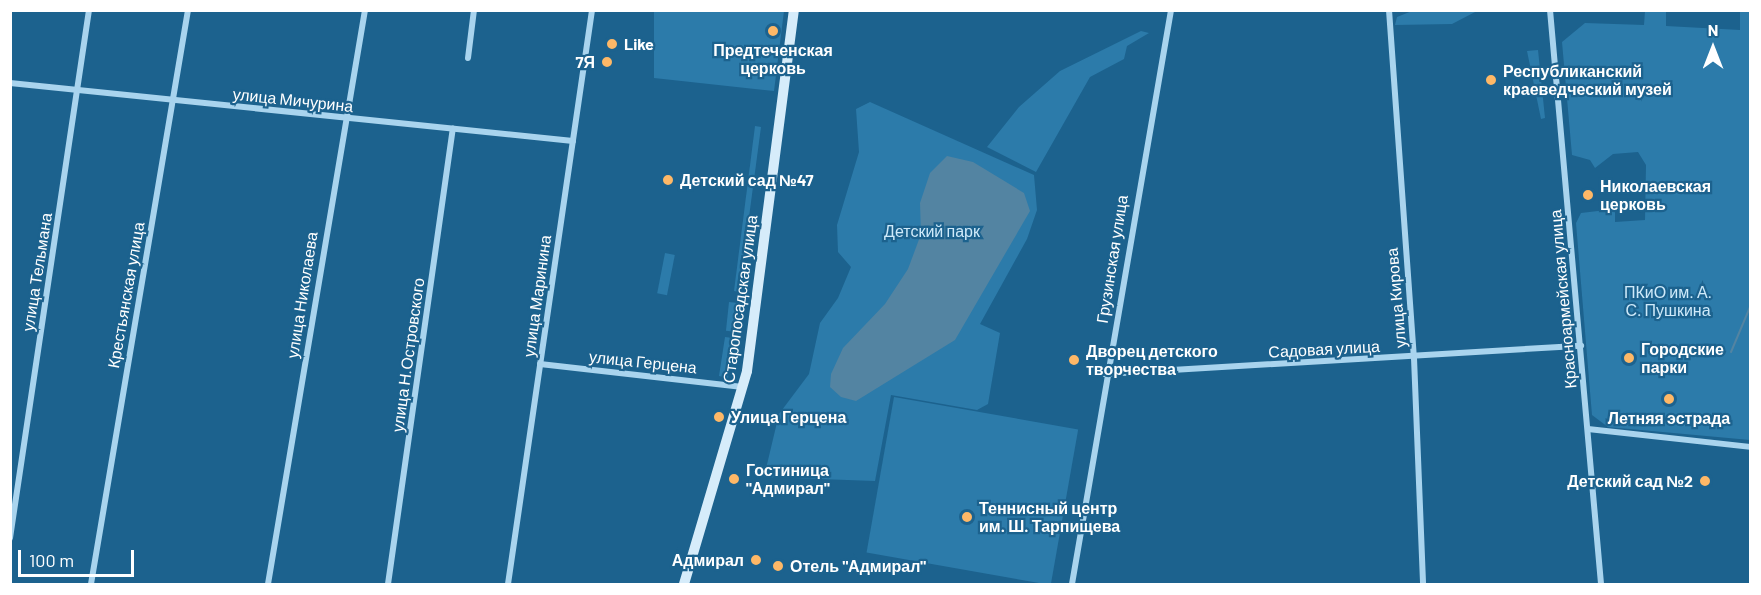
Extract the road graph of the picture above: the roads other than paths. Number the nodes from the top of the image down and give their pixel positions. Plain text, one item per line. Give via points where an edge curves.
1 (89, 10) edge
2 (188, 10) edge
3 (365, 10) edge
4 (474, 10) edge
5 (592, 10) edge
6 (794, 10) edge
7 (1171, 10) edge
8 (1389, 10) edge
9 (1550, 10) edge
10 (468, 58) dead end
11 (10, 83) edge
12 (79, 90) junction
13 (173, 101) junction
14 (347, 119) junction
15 (453, 129) junction
16 (573, 141) junction
17 (1581, 346) junction
18 (1414, 358) junction
19 (540, 364) junction
20 (1105, 374) junction
21 (744, 387) junction
22 (1588, 429) junction
23 (1750, 447) edge
24 (10, 538) edge
25 (91, 585) edge
26 (268, 585) edge
27 (388, 585) edge
28 (508, 585) edge
29 (684, 585) edge
30 (1072, 585) edge
31 (1423, 585) edge
32 (1601, 585) edge

1 - 12 street, улица Тельмана
2 - 13 street, Крестьянская улица
3 - 14 street, улица Николаева
4 - 10 street
5 - 16 street, улица Маринина
6 - 21 main road, Старопосадская улица
7 - 20 street, Грузинская улица
8 - 18 street, улица Кирова
9 - 17 street, Красноармейская улица
11 - 12 street, улица Мичурина
12 - 13 street, улица Мичурина
12 - 24 street, улица Тельмана
13 - 14 street, улица Мичурина
13 - 25 street, Крестьянская улица
14 - 15 street, улица Мичурина
14 - 26 street, улица Николаева
15 - 16 street, улица Мичурина
15 - 27 street, улица Н.Островского
16 - 19 street, улица Маринина
17 - 18 street, Садовая улица
17 - 22 street, Красноармейская улица
18 - 20 street, Садовая улица
18 - 31 street, улица Кирова
19 - 21 street, улица Герцена
19 - 28 street, улица Маринина
20 - 30 street, Грузинская улица
21 - 29 main road, Старопосадская улица
22 - 23 street
22 - 32 street, Красноармейская улица

